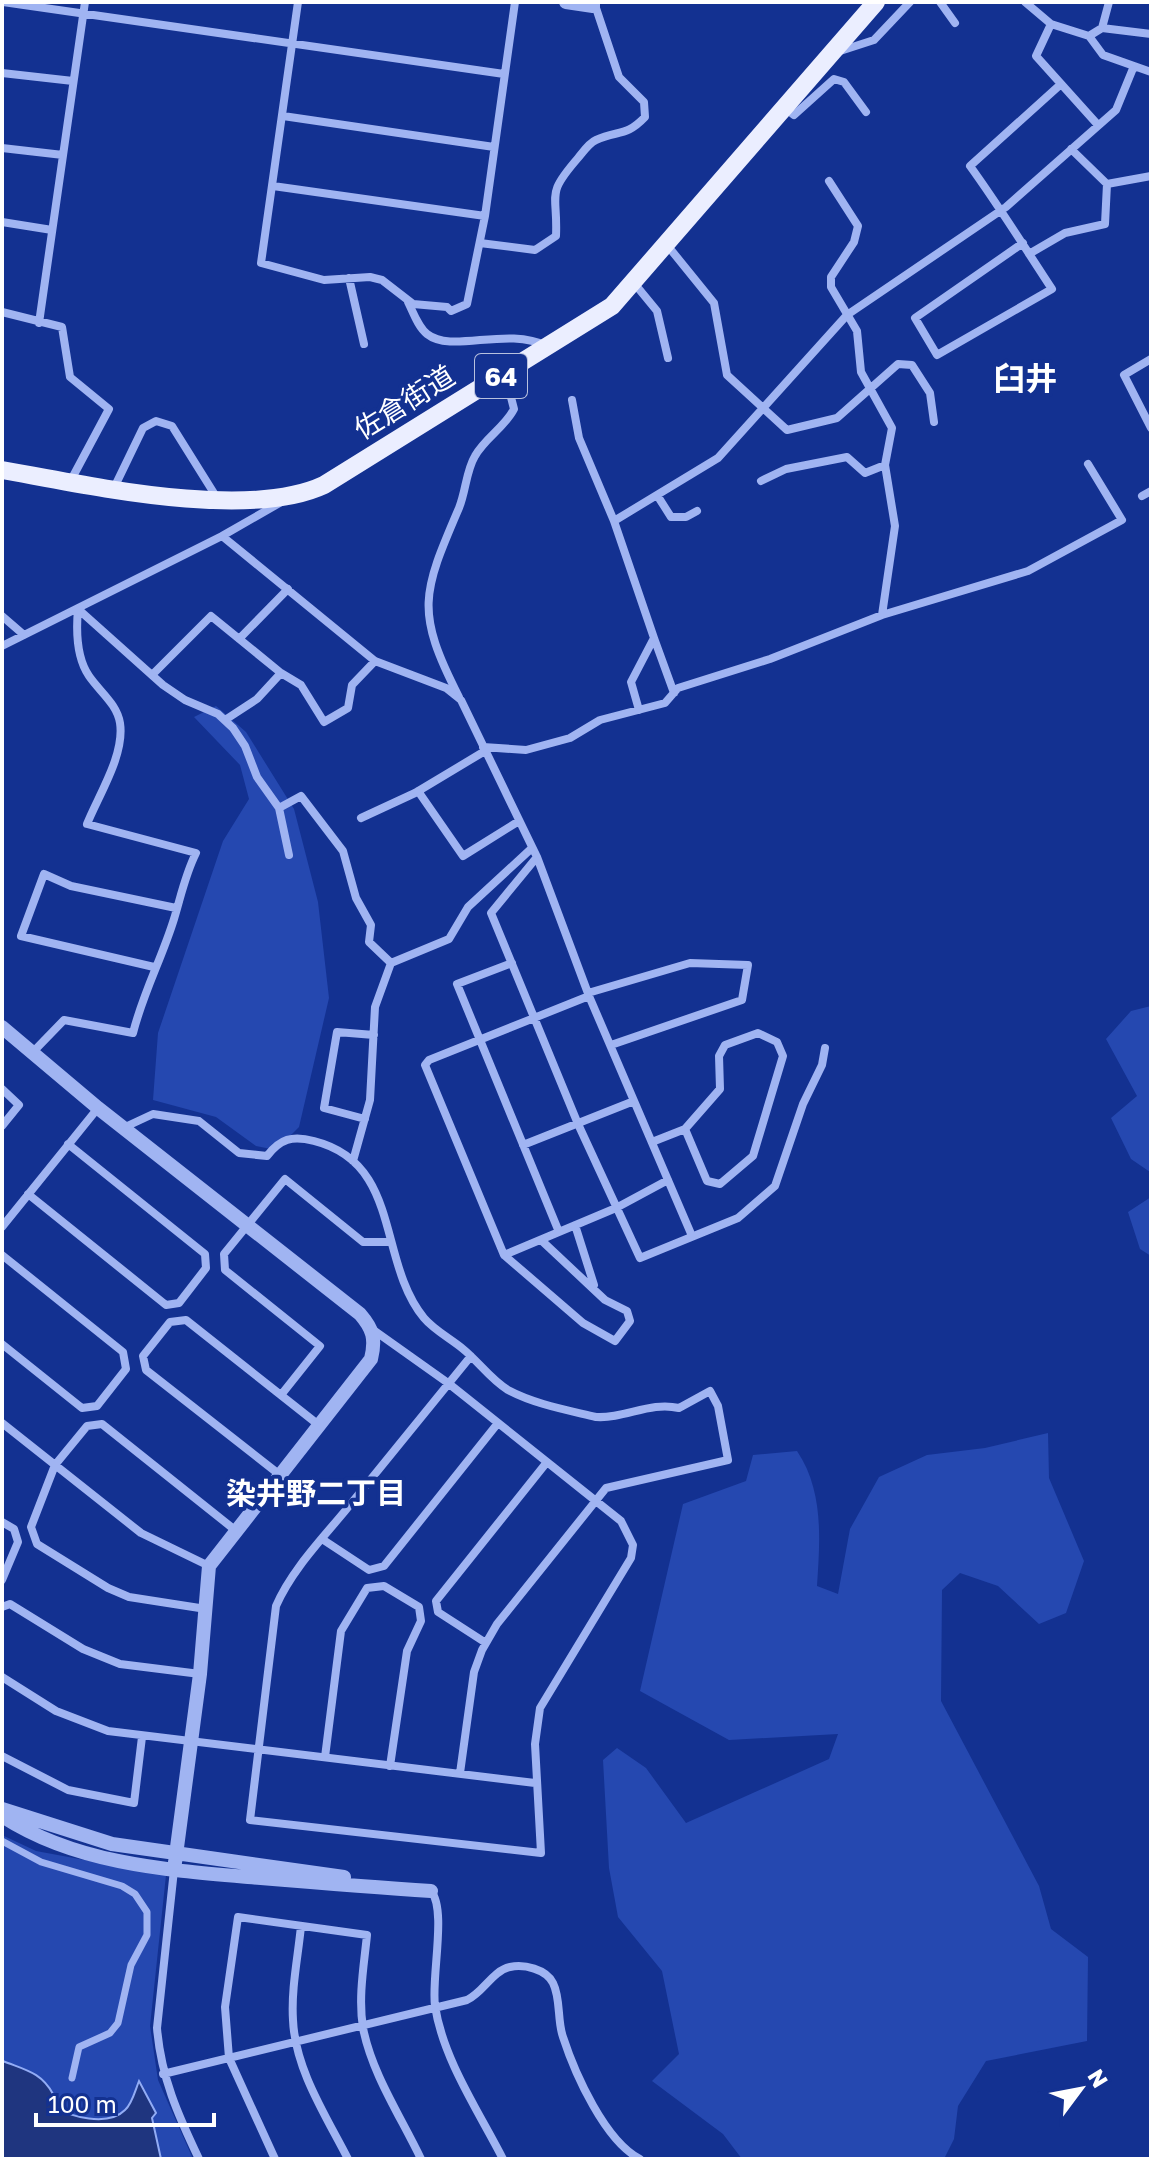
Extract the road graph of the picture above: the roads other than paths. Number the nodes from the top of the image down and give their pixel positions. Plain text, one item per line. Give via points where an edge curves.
1 (3, 2) edge
2 (85, 2) edge
3 (298, 2) edge
4 (515, 2) edge
5 (566, 2) edge
6 (593, 2) edge
7 (876, 2) edge
8 (910, 2) edge
9 (940, 2) edge
10 (1025, 2) edge
11 (1109, 2) edge
12 (83, 13) junction
13 (955, 23) dead end
14 (1051, 24) junction
15 (1102, 28) junction
16 (1151, 34) edge
17 (1089, 36) junction
18 (293, 44) junction
19 (834, 54) junction
20 (1134, 66) junction
21 (1151, 72) edge
22 (2, 73) edge
23 (504, 74) junction
24 (73, 81) junction
25 (1061, 84) junction
26 (785, 108) junction
27 (866, 112) dead end
28 (283, 116) junction
29 (1098, 125) junction
30 (494, 147) junction
31 (2, 148) edge
32 (1071, 149) junction
33 (63, 155) junction
34 (1151, 176) edge
35 (829, 181) dead end
36 (1107, 184) junction
37 (273, 186) junction
38 (1001, 210) junction
39 (485, 216) junction
40 (2, 222) edge
41 (52, 230) junction
42 (480, 243) junction
43 (1023, 243) junction
44 (667, 245) junction
45 (1029, 254) junction
46 (349, 278) junction
47 (634, 283) junction
48 (406, 298) junction
49 (2, 312) edge
50 (847, 315) junction
51 (39, 323) junction
52 (364, 344) dead end
53 (549, 346) junction
54 (668, 358) dead end
55 (1151, 359) edge
56 (505, 374) junction
57 (869, 387) junction
58 (572, 400) dead end
59 (762, 409) junction
60 (934, 422) dead end
61 (1151, 427) edge
62 (1088, 464) dead end
63 (885, 465) junction
64 (2, 470) edge
65 (761, 481) dead end
66 (70, 482) junction
67 (114, 488) junction
68 (657, 495) junction
69 (287, 498) junction
70 (218, 500) junction
71 (697, 511) dead end
72 (614, 521) junction
73 (222, 536) junction
74 (288, 589) junction
75 (78, 609) junction
76 (882, 615) junction
77 (2, 616) edge
78 (24, 635) junction
79 (654, 638) junction
80 (239, 639) junction
81 (2, 646) edge
82 (375, 661) junction
83 (281, 673) junction
84 (152, 675) junction
85 (674, 693) junction
86 (461, 700) junction
87 (639, 710) junction
88 (225, 720) junction
89 (484, 749) junction
90 (418, 791) junction
91 (279, 808) junction
92 (361, 818) dead end
93 (519, 821) junction
94 (534, 852) junction
95 (289, 855) dead end
96 (176, 908) junction
97 (391, 963) junction
98 (512, 963) junction
99 (154, 967) junction
100 (589, 994) junction
101 (534, 1016) junction
102 (2, 1027) edge
103 (374, 1035) junction
104 (479, 1039) junction
105 (611, 1045) junction
106 (825, 1048) dead end
107 (31, 1054) junction
108 (2, 1089) edge
109 (634, 1101) junction
110 (98, 1108) junction
111 (365, 1119) junction
112 (578, 1124) junction
113 (2, 1126) edge
114 (123, 1128) junction
115 (685, 1129) junction
116 (652, 1142) junction
117 (68, 1144) junction
118 (523, 1145) junction
119 (353, 1161) junction
120 (668, 1180) junction
121 (28, 1194) junction
122 (616, 1208) junction
123 (575, 1225) junction
124 (246, 1226) junction
125 (2, 1227) edge
126 (559, 1232) junction
127 (692, 1236) junction
128 (541, 1240) junction
129 (389, 1242) junction
130 (2, 1255) edge
131 (504, 1255) junction
132 (595, 1288) junction
133 (372, 1328) junction
134 (2, 1344) edge
135 (471, 1356) junction
136 (448, 1383) junction
137 (281, 1395) junction
138 (2, 1423) edge
139 (498, 1423) junction
140 (320, 1426) junction
141 (547, 1462) junction
142 (55, 1465) junction
143 (280, 1475) junction
144 (596, 1500) junction
145 (2, 1522) edge
146 (235, 1530) junction
147 (322, 1539) junction
148 (209, 1566) junction
149 (2, 1580) edge
150 (2, 1607) edge
151 (206, 1609) junction
152 (486, 1643) junction
153 (200, 1674) junction
154 (2, 1677) edge
155 (142, 1737) junction
156 (191, 1743) junction
157 (258, 1750) junction
158 (2, 1756) edge
159 (325, 1757) junction
160 (390, 1766) junction
161 (460, 1773) junction
162 (535, 1783) junction
163 (2, 1809) edge
164 (2, 1816) edge
165 (2, 1841) edge
166 (176, 1863) junction
167 (431, 1891) joint
168 (301, 1926) junction
169 (435, 2008) junction
170 (363, 2026) junction
171 (296, 2042) junction
172 (229, 2058) junction
173 (163, 2074) junction
174 (72, 2078) dead end
175 (199, 2159) edge
176 (275, 2159) edge
177 (348, 2159) edge
178 (421, 2159) edge
179 (503, 2159) edge
180 (640, 2159) edge

1 - 12 street
2 - 12 street
3 - 18 street
4 - 23 street
5 - 6 street
6 - 42 street via 619,77 644,102 645,117 632,131 593,141 559,180 552,204 556,236 535,250
7 - 19 main road, 佐倉街道 / 64
8 - 19 street via 874,40
9 - 13 street
10 - 14 street
11 - 15 street
12 - 18 street
12 - 24 street
14 - 17 street
14 - 25 street via 1036,56
15 - 16 street
15 - 17 street
17 - 20 street via 1103,55
18 - 23 street
18 - 28 street
19 - 26 main road, 佐倉街道 / 64
20 - 21 street
20 - 29 street via 1116,110
22 - 24 street
23 - 30 street
24 - 33 street
25 - 29 street
25 - 38 street via 970,166
26 - 27 street via 794,115 834,79 844,82
26 - 44 main road, 佐倉街道 / 64
28 - 30 street
28 - 37 street
29 - 32 street
30 - 39 street
31 - 33 street
32 - 36 street
32 - 38 street
33 - 41 street
34 - 36 street
35 - 50 street via 858,226 831,277
36 - 45 street via 1105,224 1065,233
37 - 39 street
37 - 46 street via 261,263 324,280
38 - 43 street
38 - 50 street
39 - 42 street
40 - 41 street
41 - 51 street
42 - 48 street via 467,304 451,311
43 - 45 street
43 - 45 street via 915,318 937,355 1052,289
44 - 47 main road, 佐倉街道 / 64
44 - 59 street via 714,303 727,375
46 - 48 street via 382,280
46 - 52 street
47 - 53 main road, 佐倉街道 / 64 via 601,316
47 - 54 street via 657,311
48 - 53 street via 428,335 451,344 501,336 530,337
49 - 51 street
50 - 57 street via 857,331 861,372
50 - 59 street
51 - 66 street via 62,327 70,377 109,409
53 - 56 main road, 佐倉街道 / 64
55 - 61 street via 1124,375
56 - 69 main road, 佐倉街道 / 64 via 324,485
56 - 86 street via 514,409 472,462 429,582 430,634
57 - 59 street via 837,418 787,430
57 - 60 street via 898,364 912,365 930,393
57 - 63 street via 892,428
58 - 72 street via 579,438
59 - 68 street via 718,458
62 - 76 street via 1122,520 1028,571
63 - 65 street via 865,473 847,457 786,469
63 - 76 street via 895,526
64 - 66 main road, 佐倉街道 / 64
66 - 67 main road, 佐倉街道 / 64
67 - 70 main road, 佐倉街道 / 64
67 - 70 street via 143,428 156,421 172,426
68 - 71 street via 671,517
68 - 72 street
69 - 70 main road, 佐倉街道 / 64
69 - 73 street
72 - 79 street
73 - 74 street
73 - 75 street
74 - 80 street
74 - 82 street
75 - 78 street
75 - 84 street
75 - 96 street via 81,659 116,710 120,725 117,749 87,824 196,853
76 - 85 street
77 - 78 street
78 - 81 street
79 - 85 street
79 - 87 street via 631,682
80 - 83 street
80 - 84 street via 211,616
82 - 83 street via 352,685 348,708 324,722 301,685
82 - 86 street via 446,688
83 - 88 street via 257,699
84 - 88 street
85 - 87 street via 665,703
86 - 89 street
87 - 89 street via 526,750
88 - 91 street
89 - 90 street
89 - 93 street
90 - 92 street
90 - 93 street via 463,856
91 - 95 street
91 - 97 street via 301,796 343,851 356,898 371,925 369,942
93 - 94 street
94 - 97 street via 468,907 449,939
94 - 98 street via 491,913
94 - 100 street
96 - 99 street
96 - 99 street via 71,886 44,874 21,936
97 - 103 street via 375,1007
98 - 101 street
98 - 104 street via 457,984
99 - 107 street via 133,1033 64,1020
100 - 101 street
100 - 105 street
100 - 105 street via 690,963 748,965 742,1000
101 - 104 street
101 - 112 street
102 - 107 street
103 - 111 street
103 - 111 street via 337,1032 324,1108
104 - 118 street
104 - 131 street via 429,1060 425,1071
105 - 109 street
106 - 127 street via 775,1186 738,1218
107 - 110 street
108 - 113 street via 19,1105
109 - 112 street
109 - 116 street
110 - 114 street
110 - 117 street
111 - 119 street
112 - 118 street
112 - 122 street
114 - 119 street via 153,1114 199,1121 239,1153 267,1156 277,1143 297,1137 326,1144
114 - 124 street
115 - 115 street via 707,1181 720,1184 753,1156 783,1056 777,1042 758,1033 725,1045 719,1056 720,1089
115 - 116 street
116 - 120 street
117 - 121 street
117 - 121 street via 205,1254 206,1268 179,1303 166,1305
118 - 126 street
119 - 129 street via 380,1199 391,1226
120 - 122 street
120 - 127 street
121 - 125 street
122 - 123 street
122 - 127 street via 640,1258
123 - 126 street
123 - 132 street
124 - 129 street via 285,1179 363,1242
124 - 133 street
124 - 137 street via 224,1254 225,1270 320,1346
126 - 128 street
128 - 131 street
128 - 132 street
129 - 135 street via 424,1318
130 - 134 street via 123,1352 126,1369 97,1406 82,1408
131 - 132 street via 583,1323 615,1341 629,1316
133 - 136 street
133 - 140 street via 371,1359
135 - 136 street
135 - 144 street via 508,1390 596,1417 662,1404 679,1408 710,1391 728,1460 606,1488
136 - 139 street
136 - 147 street
137 - 140 street
137 - 143 street via 186,1320 170,1322 143,1356 146,1370
138 - 142 street
139 - 141 street
139 - 147 street via 384,1566 369,1570
140 - 143 street
141 - 144 street
141 - 152 street via 436,1601 438,1612
142 - 146 street via 87,1426 102,1424
142 - 148 street via 141,1533
142 - 151 street via 31,1527 37,1544 129,1597
143 - 146 street
144 - 152 street
144 - 162 street via 629,1531 631,1558 540,1708
145 - 149 street via 14,1529 18,1542
146 - 148 street
147 - 157 street via 276,1606
148 - 151 street
150 - 153 street via 10,1604 83,1649 120,1664
151 - 153 street
152 - 161 street via 474,1672
153 - 156 street
154 - 155 street via 56,1711 108,1731
155 - 156 street
155 - 158 street via 134,1803 68,1790
156 - 157 street
156 - 166 street
157 - 159 street
157 - 162 street via 250,1820 541,1853
159 - 160 street
159 - 160 street via 341,1631 367,1588 384,1586 419,1607 421,1621 407,1651
160 - 161 street
161 - 162 street
163 - 166 street
164 - 166 street via 58,1844 110,1860
165 - 174 street via 41,1862 122,1886 147,1912 147,1935 131,1965 118,2023 110,2033 79,2047
166 - 167 street via 321,1873
166 - 173 street via 157,2028
167 - 169 street via 439,1908
168 - 170 street via 367,1935
168 - 171 street via 293,2000
168 - 172 street via 238,1917 225,2007
169 - 170 street
169 - 179 street
169 - 180 street via 478,1995 511,1967 546,1974 554,1984 562,2035 576,2067 609,2131
170 - 171 street
170 - 178 street via 371,2056
171 - 172 street
171 - 177 street via 306,2076
172 - 173 street
172 - 176 street
173 - 175 street

